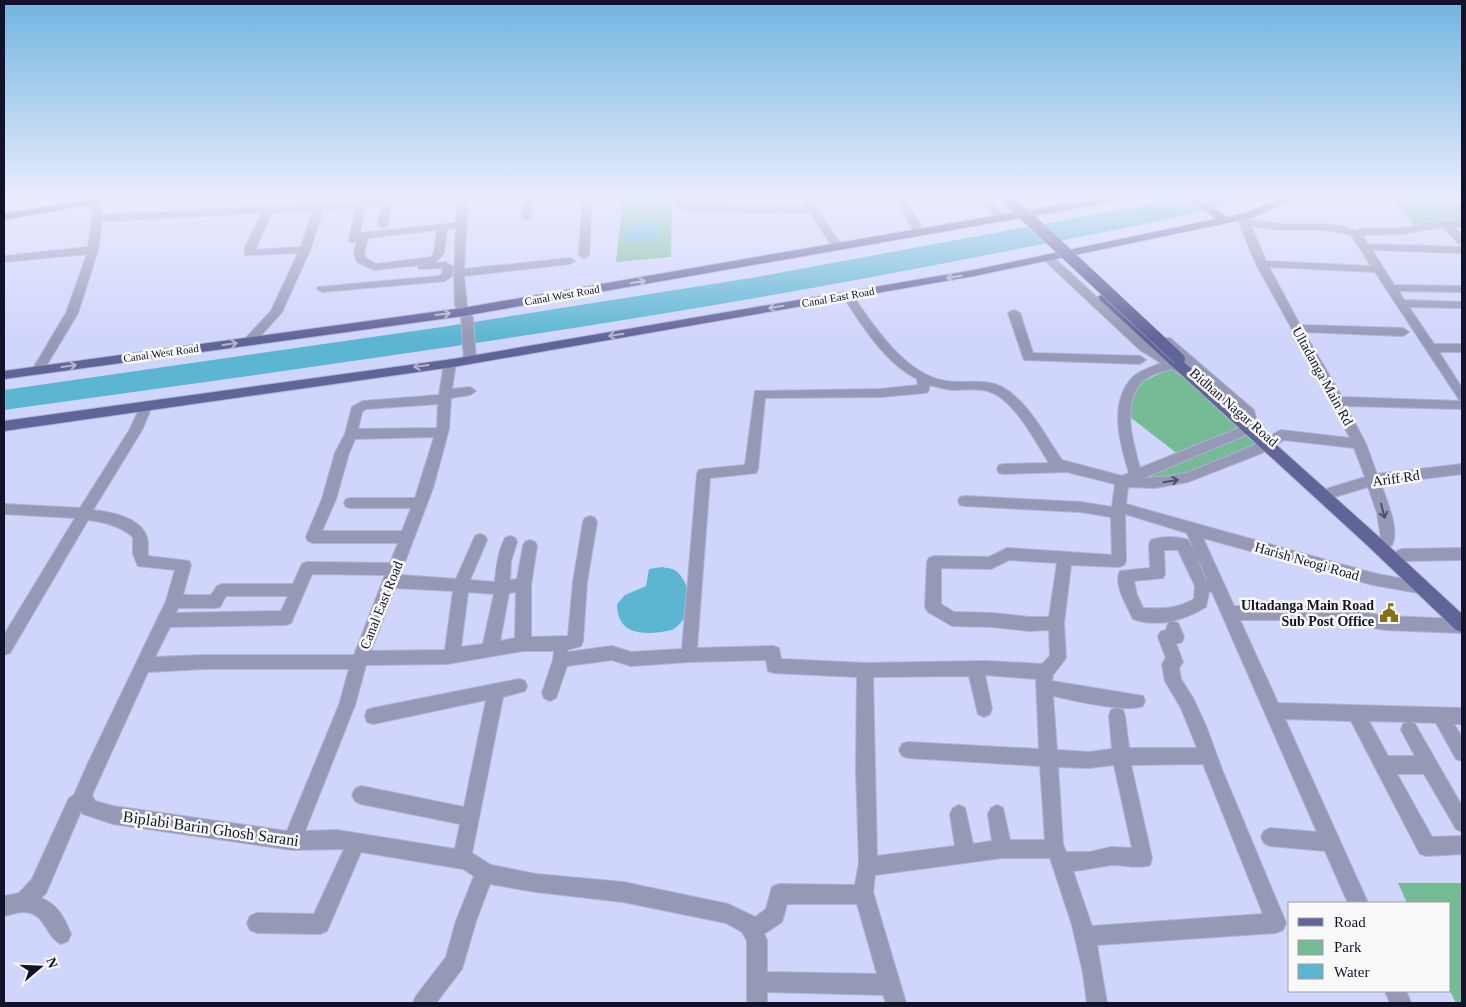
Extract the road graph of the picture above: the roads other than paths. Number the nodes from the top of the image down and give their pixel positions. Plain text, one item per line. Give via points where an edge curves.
1 (94, 245) edge
2 (251, 245) edge
3 (307, 245) edge
4 (361, 245) edge
5 (443, 245) edge
6 (454, 245) edge
7 (585, 245) edge
8 (850, 245) edge
9 (1047, 245) edge
10 (1056, 245) edge
11 (1102, 245) edge
12 (1253, 245) edge
13 (838, 247) joint
14 (1365, 247) joint
15 (93, 250) junction
16 (305, 250) junction
17 (1462, 250) edge
18 (1070, 252) junction
19 (584, 256) dead end
20 (1047, 257) junction
21 (4, 259) edge
22 (570, 261) dead end
23 (1261, 264) junction
24 (420, 268) dead end
25 (1379, 269) junction
26 (454, 272) junction
27 (1391, 288) junction
28 (322, 289) dead end
29 (1462, 289) edge
30 (847, 295) junction
31 (1401, 303) junction
32 (1462, 305) edge
33 (1014, 313) dead end
34 (465, 315) junction
35 (1296, 328) junction
36 (1127, 331) junction
37 (1403, 332) dead end
38 (249, 341) junction
39 (1430, 348) junction
40 (1462, 348) edge
41 (470, 356) junction
42 (1140, 360) junction
43 (450, 363) junction
44 (1176, 364) junction
45 (38, 370) junction
46 (4, 375) edge
47 (1146, 375) junction
48 (923, 378) junction
49 (470, 391) dead end
50 (445, 396) junction
51 (1462, 397) edge
52 (1338, 401) junction
53 (1462, 405) edge
54 (146, 406) junction
55 (4, 426) edge
56 (1251, 426) junction
57 (442, 432) junction
58 (351, 434) junction
59 (1270, 444) junction
60 (1360, 444) junction
61 (1068, 467) junction
62 (1004, 469) dead end
63 (1462, 469) edge
64 (1129, 479) junction
65 (1373, 480) junction
66 (1331, 494) junction
67 (965, 501) dead end
68 (351, 503) dead end
69 (420, 503) junction
70 (4, 509) edge
71 (1119, 510) junction
72 (83, 514) junction
73 (590, 522) dead end
74 (1192, 529) junction
75 (408, 538) junction
76 (480, 540) dead end
77 (510, 542) dead end
78 (1387, 542) junction
79 (530, 546) dead end
80 (1462, 554) edge
81 (1205, 555) junction
82 (1402, 555) junction
83 (1188, 556) junction
84 (1065, 559) junction
85 (393, 575) junction
86 (524, 585) junction
87 (1210, 585) junction
88 (502, 586) junction
89 (461, 587) junction
90 (1424, 588) junction
91 (298, 590) junction
92 (174, 601) junction
93 (1462, 612) edge
94 (1231, 613) junction
95 (165, 620) junction
96 (1056, 623) junction
97 (1462, 626) edge
98 (1173, 628) dead end
99 (523, 644) junction
100 (4, 648) edge
101 (490, 649) junction
102 (561, 652) junction
103 (689, 655) junction
104 (451, 656) junction
105 (359, 660) junction
106 (144, 665) junction
107 (976, 668) junction
108 (865, 670) junction
109 (1044, 679) junction
110 (518, 686) dead end
111 (496, 692) junction
112 (550, 693) dead end
113 (1137, 701) dead end
114 (984, 709) dead end
115 (1274, 711) junction
116 (1356, 713) junction
117 (373, 716) dead end
118 (1117, 716) dead end
119 (1440, 716) junction
120 (1462, 716) edge
121 (1409, 730) dead end
122 (908, 750) dead end
123 (1462, 753) edge
124 (1208, 756) junction
125 (1121, 757) junction
126 (1048, 758) junction
127 (1384, 765) junction
128 (1429, 765) junction
129 (361, 795) dead end
130 (75, 804) dead end
131 (959, 814) dead end
132 (997, 814) dead end
133 (470, 817) junction
134 (1462, 823) edge
135 (1270, 837) dead end
136 (292, 842) junction
137 (1331, 842) junction
138 (356, 843) junction
139 (1462, 845) edge
140 (1002, 849) junction
141 (965, 854) junction
142 (1057, 855) junction
143 (462, 859) junction
144 (867, 866) junction
145 (485, 872) junction
146 (863, 892) junction
147 (24, 902) junction
148 (1358, 902) edge
149 (4, 906) edge
150 (257, 923) dead end
151 (752, 931) junction
152 (60, 934) dead end
153 (1084, 936) junction
154 (757, 982) junction
155 (894, 994) edge
156 (423, 1003) edge
157 (757, 1003) edge
158 (1097, 1003) edge

1 - 15 street
2 - 16 street via 248,253
3 - 16 street
4 - 5 street via 361,260 374,267 434,260
6 - 26 street
7 - 19 street
8 - 13 main road, Canal West Road
9 - 44 main road, Bidhan Nagar Road
10 - 44 main road, Bidhan Nagar Road, bridge
11 - 18 main road, Canal East Road
12 - 23 street, Ultadanga Main Rd
34 -> 13 main road, Canal West Road
14 - 17 street
14 - 25 street
15 - 21 street
15 - 45 street via 72,313
16 - 38 street via 276,312
18 - 20 main road, Canal East Road
18 - 56 street via 1250,413
20 -> 30 main road, Canal East Road
20 - 36 street
22 - 26 street
23 - 25 street
23 - 35 street, Ultadanga Main Rd
24 - 26 street via 446,266
25 - 27 street
26 - 28 street
26 - 34 street
27 - 29 street
27 - 31 street
30 -> 41 main road, Canal East Road
30 - 48 street via 893,354
31 - 32 street
31 - 39 street
33 - 42 street via 1028,357
38 -> 34 main road, Canal West Road
34 - 41 street
35 - 37 street
35 - 52 street, Ultadanga Main Rd
36 - 42 street
36 - 44 street via 1144,347
45 -> 38 main road, Canal West Road
39 - 40 street
39 - 51 street
41 - 43 main road, Canal East Road
42 - 47 street
43 - 50 street, Canal East Road
43 -> 54 main road, Canal East Road
44 - 47 street
44 - 56 main road, Bidhan Nagar Road
45 - 46 main road, Canal West Road
47 - 64 street via 1138,379 1127,396 1124,423
48 - 61 street via 945,385 983,385 998,390 1028,420 1057,464
48 - 103 street via 924,389 881,393 759,394 751,469 704,474
49 - 50 street
50 - 57 street, Canal East Road
50 - 58 street via 363,405 356,410
52 - 53 street
52 - 60 street, Ultadanga Main Rd
54 - 55 main road, Canal East Road
54 - 72 street via 136,430
56 - 59 main road, Bidhan Nagar Road
56 - 64 street
57 - 58 street
57 - 69 street, Canal East Road
58 - 75 street via 313,537
59 - 60 street via 1284,436
64 -> 59 street via 1147,484 1187,478
59 - 66 main road, Bidhan Nagar Road
59 - 90 main road, Bidhan Nagar Road
60 - 65 street, Ultadanga Main Rd
61 - 62 street
61 - 64 street
63 - 65 street, Ariff Rd
64 - 71 street
65 - 66 street, Ariff Rd
65 -> 78 street, Ultadanga Main Rd via 1388,529
66 - 78 main road, Bidhan Nagar Road
67 - 71 street, Harish Neogi Road
68 - 69 street
69 - 75 street, Canal East Road
70 - 72 street, Biplabi Barin Ghosh Sarani
71 - 74 street, Harish Neogi Road
71 - 84 street via 1119,561
72 - 92 street, Biplabi Barin Ghosh Sarani via 98,515 137,531 143,562 184,565
72 - 100 street via 40,592
73 - 102 street via 575,641
74 - 81 street
74 - 90 street, Harish Neogi Road via 1373,580
75 - 85 street, Canal East Road
76 - 89 street via 469,560
77 - 88 street via 504,561
78 - 82 main road, Bidhan Nagar Road
79 - 86 street
80 - 82 street
81 - 83 street
81 - 87 street
82 - 93 main road, Bidhan Nagar Road
83 - 87 street
83 - 87 street via 1183,544 1156,544 1158,574 1125,575 1129,595 1138,614 1184,613 1201,602
84 - 96 street
84 - 96 street via 1007,554 991,563 934,562 933,607 952,619
85 - 89 street
85 - 91 street via 307,568
85 - 105 street, Canal East Road
86 - 88 street
86 - 99 street
87 - 94 street
88 - 89 street
88 - 101 street
89 - 104 street
90 - 97 main road, Bidhan Nagar Road
91 - 92 street via 222,590 215,602
91 - 95 street via 286,618
92 - 95 street, Biplabi Barin Ghosh Sarani
94 - 97 street via 1330,613 1385,623
94 - 115 street
95 - 106 street, Biplabi Barin Ghosh Sarani
96 - 109 street via 1058,658
98 - 124 street via 1176,637 1166,637 1175,662 1170,664 1173,680 1187,703
99 - 101 street
99 - 102 street
101 - 104 street
102 - 103 street via 612,653 631,659
102 - 112 street
103 - 108 street via 773,653 774,666
104 - 105 street
105 - 106 street
105 - 136 street, Canal East Road via 347,705
106 - 136 street, Biplabi Barin Ghosh Sarani via 83,796 89,808 113,815
107 - 108 street
107 - 109 street
107 - 114 street
108 - 144 street
109 - 113 street via 1105,698
109 - 126 street
110 - 111 street
111 - 117 street
111 - 133 street
115 - 116 street
115 - 137 street
116 - 119 street
116 - 127 street
118 - 125 street
119 - 120 street
119 - 123 street
121 - 128 street
122 - 126 street
124 - 125 street
124 - 153 street via 1276,923
125 - 126 street via 1089,760
125 - 142 street via 1143,858 1111,856 1090,861
126 - 142 street
127 - 128 street
127 - 139 street via 1427,847
128 - 134 street
129 - 133 street
130 - 147 street via 39,886
131 - 141 street
132 - 140 street
133 - 143 street
135 - 137 street
136 - 138 street, Biplabi Barin Ghosh Sarani via 337,839
137 - 148 street
138 - 143 street, Biplabi Barin Ghosh Sarani
138 - 150 street via 320,924
140 - 141 street
140 - 142 street
141 - 144 street
142 - 153 street
143 - 145 street, Biplabi Barin Ghosh Sarani
144 - 146 street
145 - 151 street, Biplabi Barin Ghosh Sarani via 536,883 623,892 728,914 749,925
145 - 156 street via 466,921 455,962
146 - 151 street via 856,896 779,894 775,915
146 - 155 street
147 - 149 street
147 - 152 street via 53,915
151 - 154 street via 757,940
153 - 158 street
154 - 155 street
154 - 157 street

